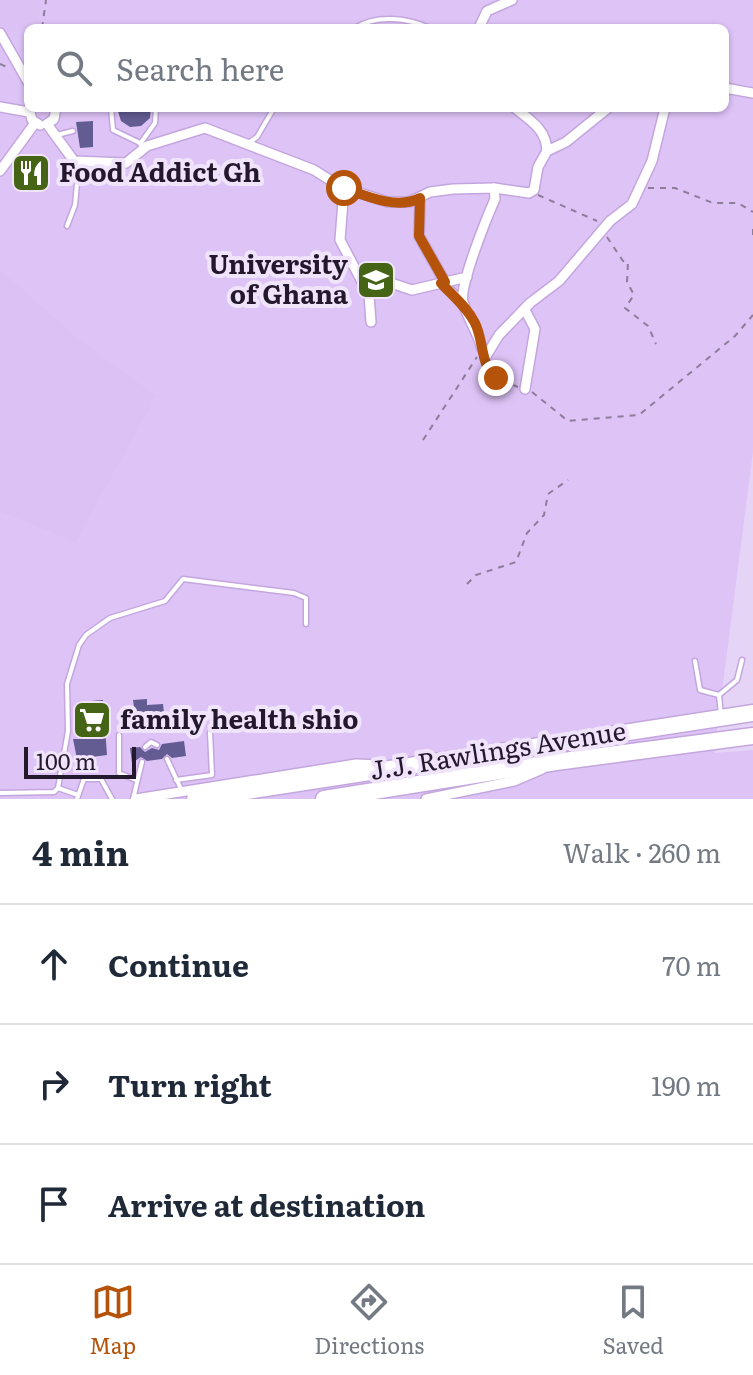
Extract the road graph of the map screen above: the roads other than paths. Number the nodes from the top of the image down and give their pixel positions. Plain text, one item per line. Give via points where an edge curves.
1 (512, 0) edge
2 (368, 24) edge
3 (418, 24) edge
4 (481, 24) edge
5 (0, 33) edge
6 (24, 75) edge
7 (729, 89) edge
8 (753, 93) edge
9 (0, 107) edge
10 (24, 109) edge
11 (30, 112) edge
12 (55, 112) edge
13 (111, 112) edge
14 (156, 112) edge
15 (272, 112) edge
16 (520, 112) edge
17 (603, 112) edge
18 (664, 112) edge
19 (35, 123) junction
20 (47, 124) junction
21 (73, 131) dead end
22 (55, 136) junction
23 (250, 142) junction
24 (141, 146) junction
25 (547, 151) junction
26 (79, 162) junction
27 (0, 171) edge
28 (344, 188) junction
29 (494, 188) junction
30 (420, 198) junction
31 (67, 226) dead end
32 (467, 277) junction
33 (443, 282) junction
34 (363, 286) junction
35 (464, 304) junction
36 (525, 310) junction
37 (371, 322) dead end
38 (525, 389) road end
39 (306, 624) dead end
40 (742, 660) dead end
41 (695, 661) dead end
42 (719, 695) junction
43 (753, 713) edge
44 (721, 717) junction
45 (210, 733) dead end
46 (119, 735) dead end
47 (753, 736) edge
48 (157, 745) dead end
49 (145, 747) dead end
50 (167, 759) dead end
51 (142, 762) dead end
52 (556, 762) junction
53 (136, 780) junction
54 (176, 780) junction
55 (58, 788) junction
56 (0, 793) edge
57 (188, 795) edge
58 (77, 797) edge
59 (112, 799) edge
60 (134, 799) edge
61 (324, 799) edge
62 (426, 799) edge

1 - 4 street via 487,11
2 - 3 lane via 384,19
5 - 6 street
7 - 8 street
9 - 10 street
11 - 19 street
12 - 20 street
13 - 24 lane via 113,130
14 - 24 lane
15 - 23 lane
16 - 25 street via 547,139
17 - 25 street
18 - 36 street via 632,204
19 - 20 street
19 - 27 street
20 - 22 street
21 - 22 lane
22 - 26 street via 69,158
23 - 24 street via 228,140 205,128
23 - 28 street
24 - 26 street via 126,163
25 - 29 street via 534,190
26 - 31 lane
28 - 30 street via 388,202
28 - 34 street via 340,240
29 - 30 street via 434,191
29 - 32 street via 495,199
30 - 33 street via 419,236
32 - 33 street
32 - 35 street
33 - 34 street via 412,290 394,284
33 - 35 street
34 - 37 street
35 - 36 street via 484,354
36 - 38 street via 535,329
39 - 55 lane via 306,598 294,593 183,579 165,601 96,627 79,645 69,669 68,731
40 - 42 lane via 737,680
41 - 42 lane via 700,690
42 - 44 lane
43 - 44 highway, J.J. Rawlings Avenue
44 - 57 highway, J.J. Rawlings Avenue
45 - 54 lane via 212,775
46 - 53 lane via 119,773
47 - 52 highway, J.J. Rawlings Avenue
48 - 49 lane
50 - 54 lane
51 - 53 lane
52 - 61 highway, J.J. Rawlings Avenue
52 - 62 street, J.J. Rawlings Avenue via 514,781
53 - 60 lane
54 - 57 lane
55 - 56 lane
55 - 58 lane
57 - 60 street
58 - 59 lane via 84,779 96,778

